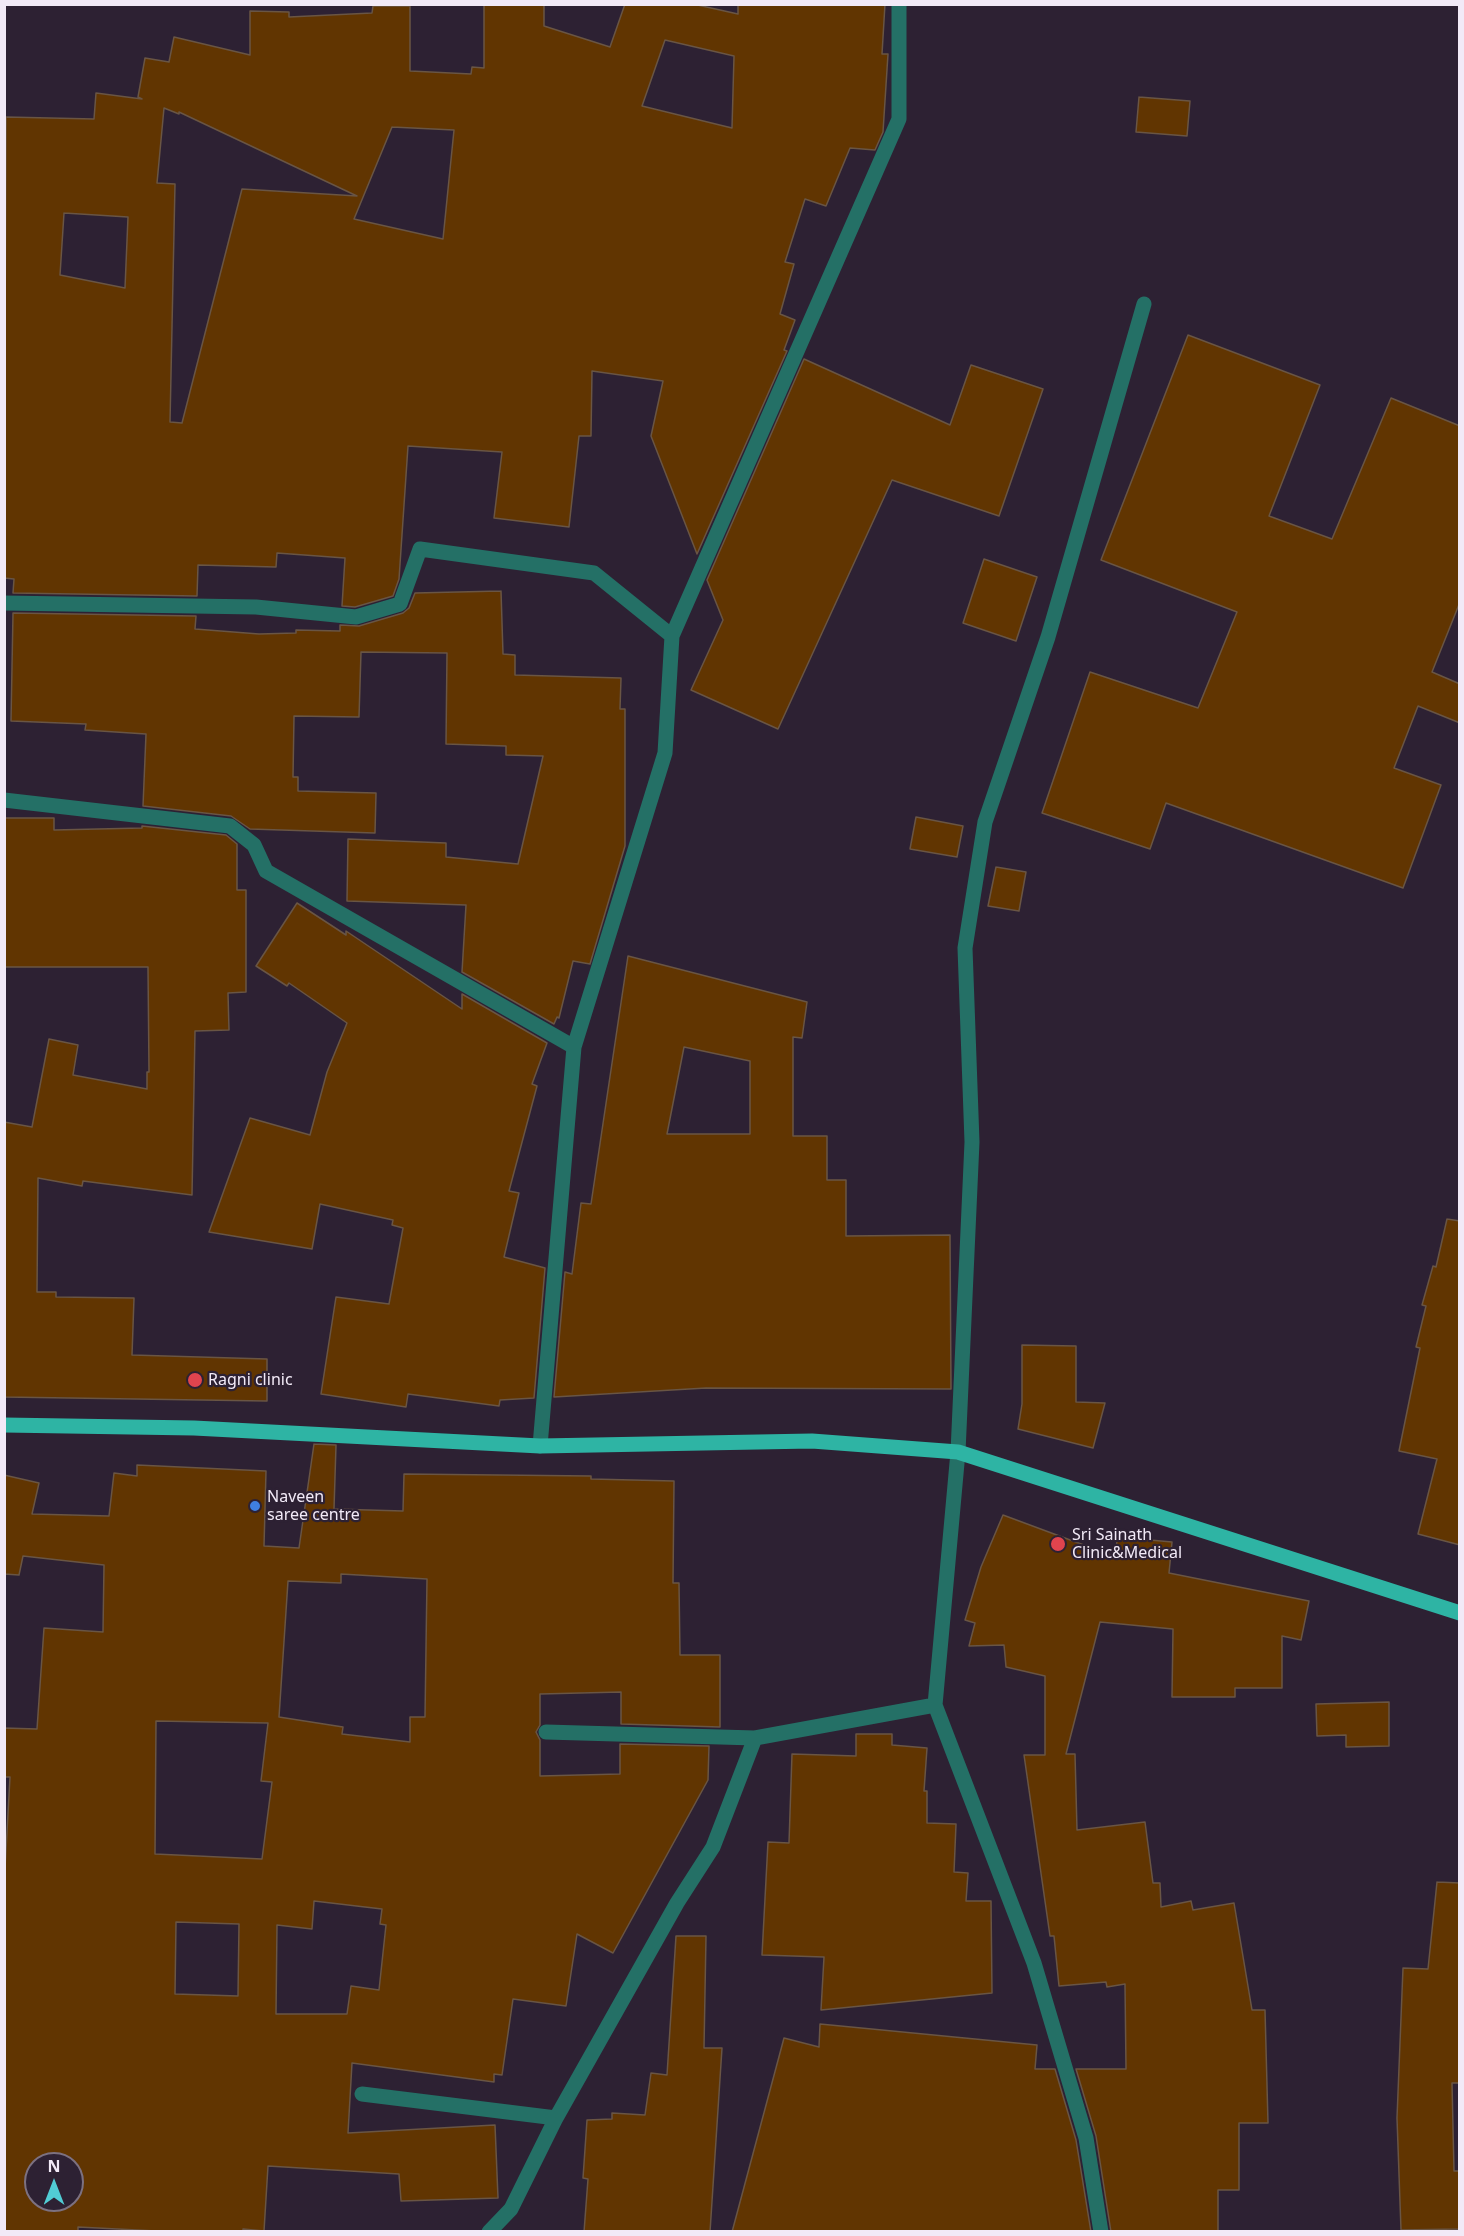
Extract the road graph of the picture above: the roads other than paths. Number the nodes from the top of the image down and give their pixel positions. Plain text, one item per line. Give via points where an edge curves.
1 (899, 4) edge
2 (1143, 304) dead end
3 (4, 603) edge
4 (672, 636) junction
5 (4, 800) edge
6 (574, 1047) junction
7 (4, 1425) edge
8 (540, 1446) junction
9 (958, 1452) junction
10 (1460, 1613) edge
11 (934, 1705) junction
12 (546, 1732) dead end
13 (755, 1738) junction
14 (362, 2094) dead end
15 (556, 2118) junction
16 (489, 2232) edge
17 (1101, 2232) edge

1 - 4 street via 899,119
2 - 9 street via 1048,637 985,822 965,948 972,1142
3 - 4 street via 256,608 356,617 400,604 420,549 594,573
4 - 6 street via 665,753
5 - 6 street via 230,826 254,845 266,871
6 - 8 street
7 - 8 main road via 194,1428
8 - 9 main road via 812,1441
9 - 10 main road
9 - 11 street
11 - 13 street
11 - 17 street via 1034,1963 1086,2138
12 - 13 street
13 - 15 street via 712,1847
14 - 15 street
15 - 16 street via 511,2209

